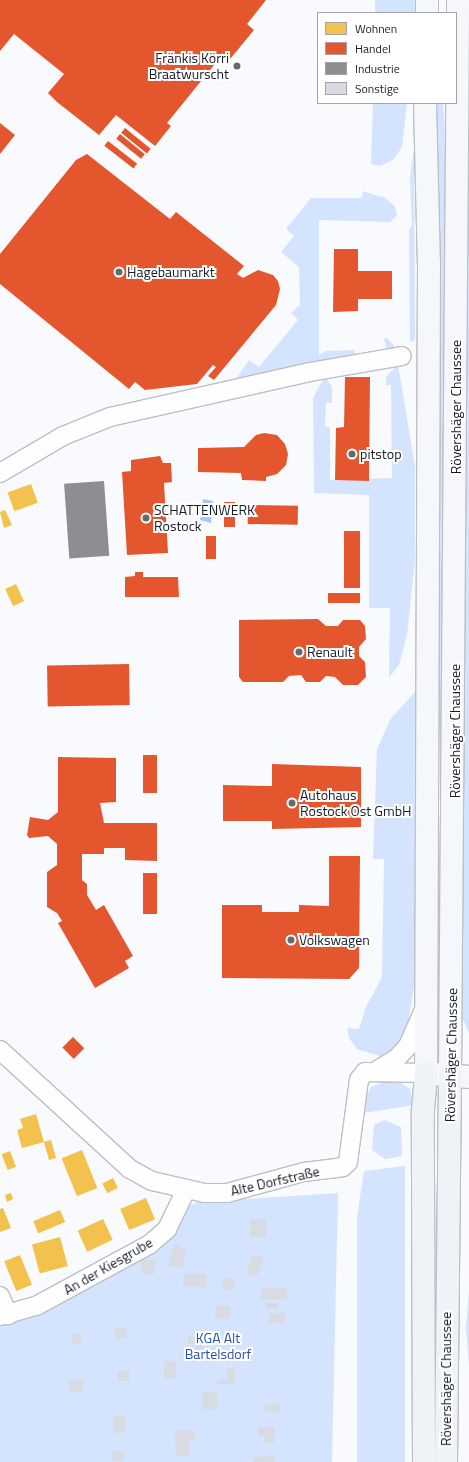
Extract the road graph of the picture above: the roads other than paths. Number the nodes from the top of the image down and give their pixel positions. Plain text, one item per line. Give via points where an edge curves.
1 (427, 0) edge
2 (458, 0) edge
3 (426, 12) edge
4 (425, 104) edge
5 (402, 356) dead end
6 (0, 472) edge
7 (428, 1001) junction
8 (0, 1050) edge
9 (460, 1054) edge
10 (374, 1072) junction
11 (426, 1073) junction
12 (460, 1076) edge
13 (186, 1190) junction
14 (0, 1296) edge
15 (4, 1316) edge
16 (424, 1462) edge
17 (446, 1462) edge

1 - 3 main road
2 - 9 main road, Rövershäger Chaussee
4 - 7 main road, Rövershäger Chaussee via 429,264
5 - 6 street via 310,372 110,417 63,436
7 - 10 street, Rövershäger Chaussee via 408,1046 396,1059
7 - 11 main road, Rövershäger Chaussee
8 - 13 street, Alte Dorfstraße via 130,1169 152,1181
9 - 11 main road
9 - 12 main road, Rövershäger Chaussee
10 - 11 street
10 - 13 street, Alte Dorfstraße via 365,1072 359,1080 348,1162 343,1167 304,1172 227,1193
11 - 12 main road
11 - 16 highway, Rövershäger Chaussee via 423,1118
12 - 17 highway, Rövershäger Chaussee
13 - 15 street, An der Kiesgrube via 167,1229 150,1244 36,1306
14 - 15 street, An der Kiesgrube

